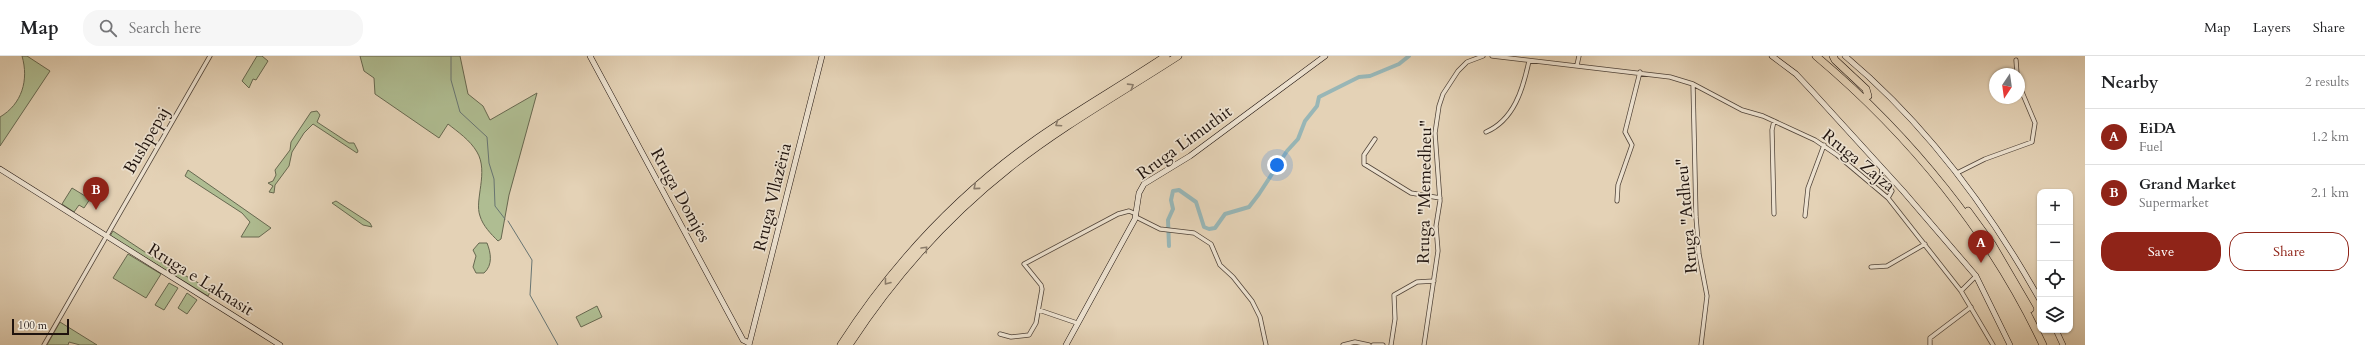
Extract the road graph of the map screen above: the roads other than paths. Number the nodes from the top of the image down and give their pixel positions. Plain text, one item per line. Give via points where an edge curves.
1 (210, 56) edge
2 (590, 56) edge
3 (822, 56) edge
4 (1160, 56) edge
5 (1166, 56) edge
6 (1178, 56) edge
7 (1325, 56) edge
8 (1483, 56) edge
9 (1492, 56) edge
10 (1579, 56) edge
11 (1772, 56) edge
12 (1816, 56) edge
13 (1824, 56) edge
14 (1833, 56) edge
15 (1845, 56) edge
16 (2016, 60) dead end
17 (1529, 61) junction
18 (1577, 65) junction
19 (2017, 68) edge
20 (1640, 72) junction
21 (1693, 84) junction
22 (1104, 94) junction
23 (1868, 96) junction
24 (2025, 99) edge
25 (1774, 121) junction
26 (1486, 132) dead end
27 (1375, 139) dead end
28 (1824, 145) junction
29 (0, 169) edge
30 (1882, 169) junction
31 (1957, 173) junction
32 (1440, 198) junction
33 (1888, 198) junction
34 (1617, 201) dead end
35 (1774, 214) dead end
36 (1136, 215) junction
37 (1805, 216) dead end
38 (106, 237) junction
39 (1925, 244) junction
40 (1871, 267) dead end
41 (1976, 276) junction
42 (1434, 281) junction
43 (1961, 291) junction
44 (2038, 297) edge
45 (1970, 307) junction
46 (1040, 310) junction
47 (1077, 323) junction
48 (2037, 323) edge
49 (2042, 333) edge
50 (2057, 333) edge
51 (1000, 334) dead end
52 (749, 344) edge
53 (44, 345) edge
54 (280, 345) edge
55 (841, 345) edge
56 (849, 345) edge
57 (1066, 345) edge
58 (1266, 345) edge
59 (1343, 345) edge
60 (1369, 345) edge
61 (1373, 345) edge
62 (1383, 345) edge
63 (1391, 345) edge
64 (1424, 345) edge
65 (1701, 345) edge
66 (1930, 345) edge
67 (1993, 345) edge
68 (2010, 345) edge
69 (2043, 345) edge
70 (2048, 345) edge
71 (2063, 345) edge

1 - 38 street, Bushpepaj
2 - 52 main road, Rruga Domjes via 743,340
3 - 52 main road, Rruga Vllazëria
4 - 22 highway
5 - 22 highway
56 -> 6 highway via 905,271 976,196 1010,167 1073,122
7 - 36 main road, Rruga Limuthit via 1190,156 1144,184 1139,193
8 - 32 street, Rruga "Memedheu" via 1472,59 1462,66 1446,88 1439,106 1435,133
9 - 17 street, Rruga Zajza
10 - 18 street
11 - 30 main road via 1800,78
12 - 69 highway via 1898,134 1954,200 2007,280
13 - 23 highway
14 - 23 highway via 1866,89
15 - 31 main road via 1900,108
16 - 19 street
17 - 18 street, Rruga Zajza
17 - 26 street via 1523,91 1496,128
18 - 20 street, Rruga Zajza
20 - 21 street, Rruga Zajza
20 - 34 street via 1625,132 1632,142 1632,149 1619,183
21 - 25 street, Rruga Zajza via 1742,110
21 - 65 street, Rruga "Atdheu" via 1696,217 1699,254 1707,296
22 -> 55 highway via 1021,150 945,215 889,279
23 - 48 highway via 1918,149 1976,221
24 - 31 street via 2035,123 2032,142 1985,159
25 - 28 street, Rruga Zajza
25 - 35 street
27 - 32 street via 1364,155 1364,164 1411,193
28 - 33 street, Rruga Zajza
28 - 37 street via 1808,188
29 - 38 main road, Rruga e Laknasit
30 - 33 street via 1881,176 1892,191
30 - 41 main road
31 - 44 main road via 2004,240
32 - 42 street, Rruga "Memedheu"
33 - 39 street, Rruga Zajza
36 - 46 street via 1129,211 1118,214 1024,264 1041,285
36 - 47 main road, Rruga Limuthit
36 - 58 street via 1160,229 1194,233 1211,244 1220,265 1252,301 1260,317
38 - 53 street, Bushpepaj
38 - 54 main road, Rruga e Laknasit
39 - 40 street via 1888,266
39 - 43 street, Rruga Zajza
41 - 43 street
41 - 68 main road
42 - 63 street via 1417,282 1394,295 1395,319
42 - 64 street, Rruga "Memedheu"
43 - 45 street, Rruga Zajza
45 - 66 street via 1930,338
45 - 67 street, Rruga Zajza
46 - 47 street
46 - 51 street via 1029,336 1011,337
47 - 57 main road, Rruga Limuthit
49 - 70 highway
50 - 71 main road
59 - 60 street via 1355,342
61 - 62 street

